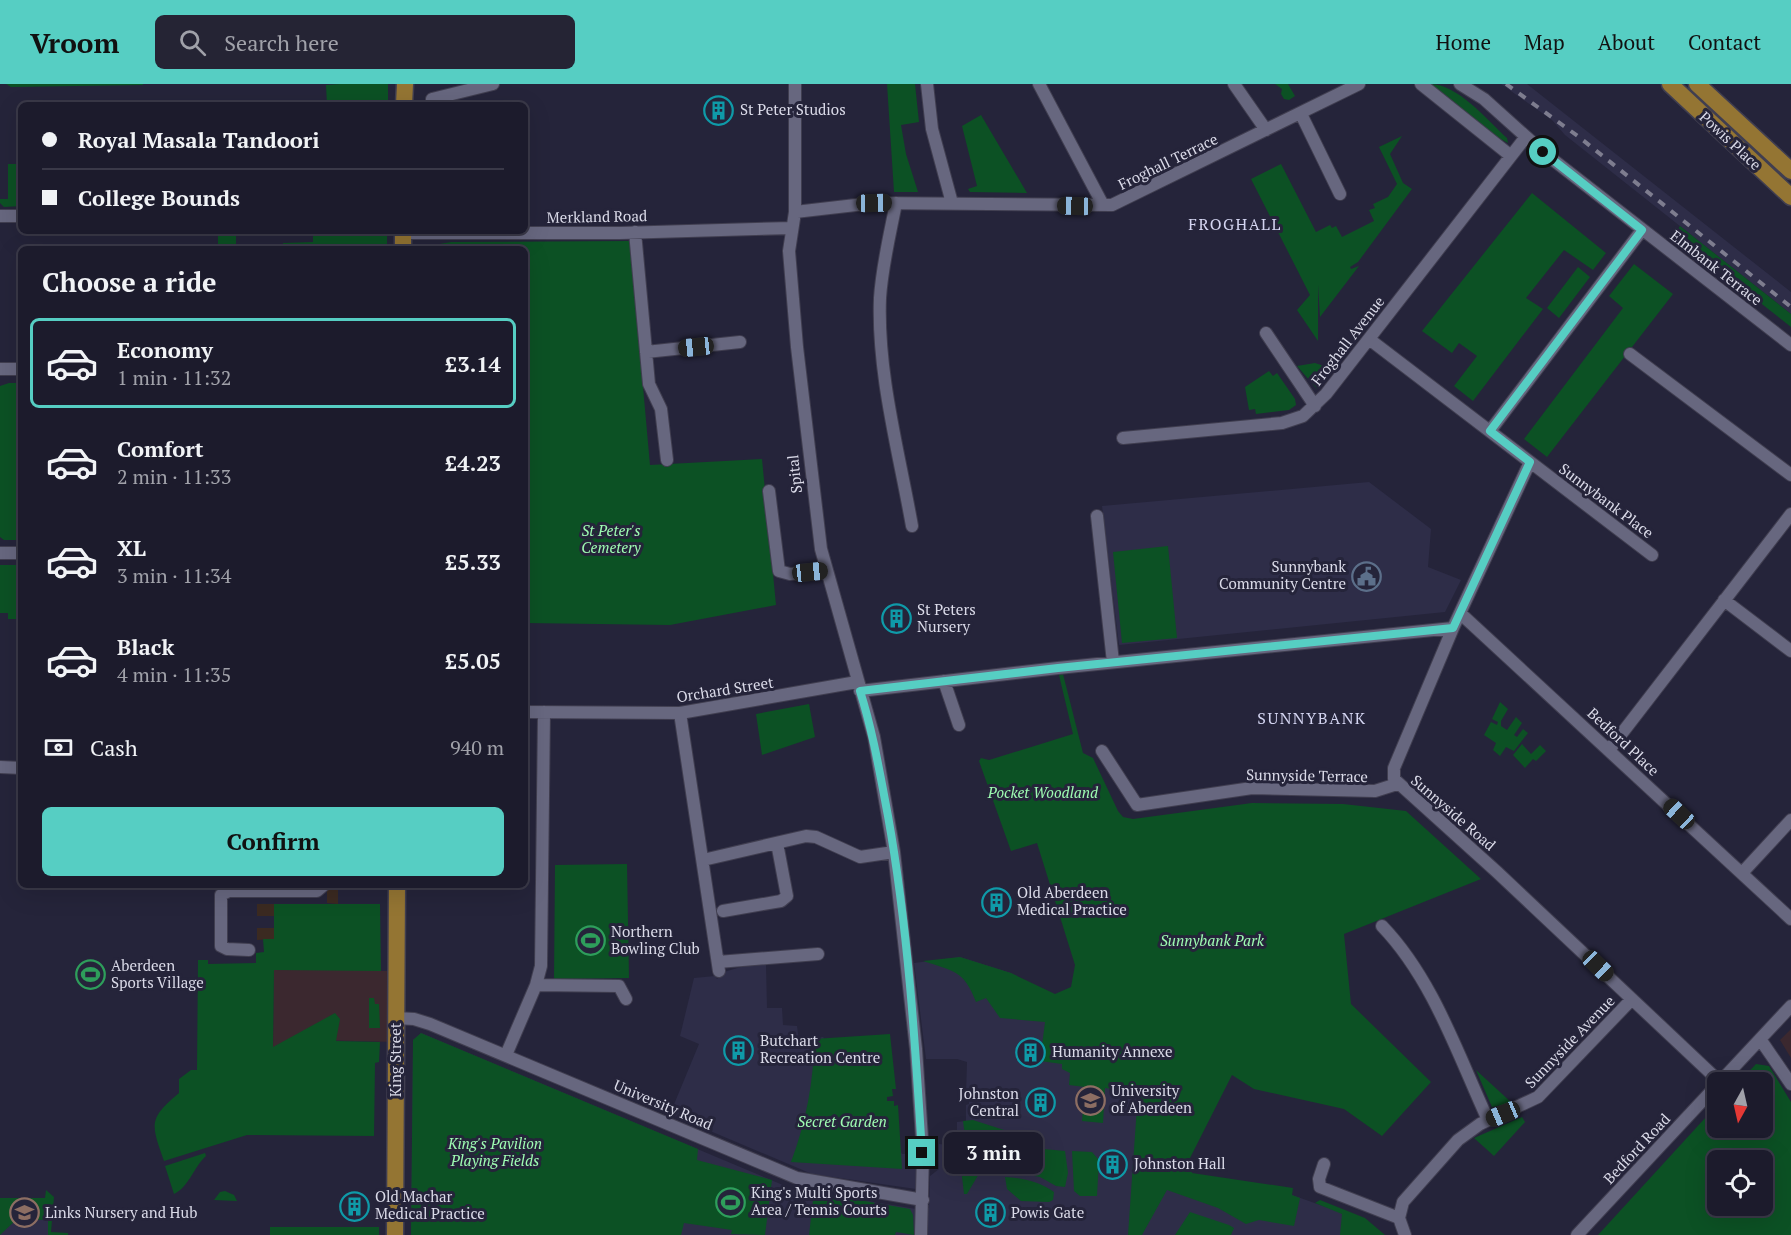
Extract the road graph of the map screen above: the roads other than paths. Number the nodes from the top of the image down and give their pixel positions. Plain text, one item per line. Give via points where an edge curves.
1 (405, 84) edge
2 (493, 84) edge
3 (795, 84) edge
4 (927, 84) edge
5 (1039, 84) edge
6 (1234, 84) edge
7 (1359, 84) edge
8 (1421, 84) edge
9 (1460, 84) edge
10 (1670, 84) edge
11 (1697, 84) edge
12 (1482, 90) edge
13 (432, 99) dead end
14 (404, 102) edge
15 (1300, 114) junction
16 (1266, 130) junction
17 (1526, 138) junction
18 (1511, 156) junction
19 (1791, 171) edge
20 (1340, 194) dead end
21 (1791, 197) edge
22 (896, 203) junction
23 (952, 203) junction
24 (1103, 205) junction
25 (795, 212) junction
26 (792, 228) junction
27 (1642, 230) junction
28 (635, 232) junction
29 (403, 238) edge
30 (1266, 333) dead end
31 (1369, 339) junction
32 (740, 342) dead end
33 (1791, 345) edge
34 (646, 352) junction
35 (1630, 354) dead end
36 (1315, 406) junction
37 (1490, 431) junction
38 (1123, 438) dead end
39 (667, 460) dead end
40 (1530, 462) junction
41 (1791, 475) edge
42 (769, 491) dead end
43 (1791, 514) edge
44 (1096, 516) dead end
45 (912, 526) dead end
46 (18, 552) edge
47 (0, 553) edge
48 (1652, 555) dead end
49 (826, 571) junction
50 (1724, 600) junction
51 (1460, 613) junction
52 (1453, 628) junction
53 (1791, 651) edge
54 (1113, 662) junction
55 (944, 681) junction
56 (858, 687) junction
57 (528, 712) edge
58 (544, 712) junction
59 (680, 713) junction
60 (959, 725) dead end
61 (1609, 750) junction
62 (1102, 751) dead end
63 (0, 767) edge
64 (18, 768) edge
65 (1397, 784) junction
66 (1791, 820) edge
67 (777, 843) junction
68 (894, 852) junction
69 (703, 860) junction
70 (1742, 873) junction
71 (265, 888) edge
72 (320, 888) edge
73 (398, 888) edge
74 (723, 911) dead end
75 (1791, 919) edge
76 (1382, 926) dead end
77 (1408, 934) dead end
78 (1398, 944) junction
79 (249, 950) dead end
80 (818, 954) dead end
81 (536, 985) junction
82 (626, 999) dead end
83 (1632, 999) junction
84 (1791, 1006) edge
85 (396, 1018) junction
86 (1760, 1039) junction
87 (506, 1055) junction
88 (1708, 1072) edge
89 (1729, 1072) edge
90 (1791, 1084) edge
91 (1707, 1096) edge
92 (1488, 1120) junction
93 (1324, 1164) dead end
94 (923, 1200) junction
95 (1399, 1218) junction
96 (395, 1235) edge
97 (921, 1235) edge
98 (1405, 1235) edge
99 (1577, 1235) edge

1 - 14 main road
2 - 13 street
3 - 25 street, Spital
4 - 23 street via 932,129
5 - 24 street
6 - 16 street
7 - 15 street, Froghall Terrace
8 - 18 street
9 - 12 street
10 - 21 main road, Powis Place
11 - 19 main road, Powis Place
12 - 17 street, Elmbank Terrace
15 - 16 street, Froghall Terrace
15 - 20 street
16 - 24 street, Froghall Terrace via 1120,203
17 - 18 street, Froghall Avenue
17 - 27 street, Elmbank Terrace
18 - 31 street, Froghall Avenue
22 - 23 street, Froghall Terrace
22 - 25 street, Froghall Terrace
22 - 45 street via 883,272 880,315
23 - 24 street, Froghall Terrace
25 - 26 street, Spital
26 - 28 street, Merkland Road
26 - 49 street, Spital via 792,306 817,530
27 - 33 street, Elmbank Terrace
27 - 37 street
28 - 29 street, Merkland Road
28 - 34 street
30 - 36 street
31 - 36 street, Froghall Avenue
31 - 37 street, Sunnybank Place
32 - 34 street
34 - 39 street via 651,389 661,409
35 - 41 street
36 - 38 street, Froghall Avenue via 1303,416 1282,423
37 - 40 street, Sunnybank Place
40 - 48 street, Sunnybank Place
40 - 51 street, Sunnyside Road
42 - 49 street via 779,571
43 - 50 street
44 - 54 street
46 - 47 street
49 - 56 street, Spital
50 - 53 street
50 - 61 street
51 - 52 street, Sunnyside Road
51 - 61 street, Bedford Place
52 - 54 street, Orchard Street
52 - 65 street, Sunnyside Road via 1392,773
54 - 55 street, Orchard Street
55 - 56 street, Orchard Street
55 - 60 street
56 - 59 street, Orchard Street
56 - 68 street, Spital via 874,737
57 - 58 street, Orchard Street
58 - 59 street, Orchard Street
58 - 81 street via 541,966
59 - 69 street
61 - 70 street, Bedford Place
62 - 65 street, Sunnyside Terrace via 1130,798 1142,806 1252,788 1375,791
63 - 64 street
65 - 83 street, Sunnyside Road
66 - 70 street
67 - 68 street via 811,836 860,857
67 - 69 street
67 - 74 street via 787,896 781,901
68 - 94 street, Spital via 911,997
69 - 80 street via 719,967
70 - 75 street, Bedford Place
71 - 72 street
71 - 79 street via 229,891 220,898 221,946
73 - 85 main road, King Street
76 - 78 street
77 - 78 street
78 - 92 street via 1428,992
81 - 82 street via 619,986
81 - 87 street
83 - 88 street, Sunnyside Road
83 - 92 street, Sunnyside Avenue via 1538,1097
84 - 86 street, Bedford Road
85 - 87 street, University Road via 421,1021
85 - 96 main road, King Street
86 - 89 street, Bedford Road
86 - 90 street
87 - 94 street, University Road via 797,1178
91 - 99 street, Bedford Road
92 - 95 street, Sunnyside Avenue via 1458,1140 1415,1187 1403,1202
93 - 95 street via 1320,1188
94 - 97 street, Spital
95 - 98 street

